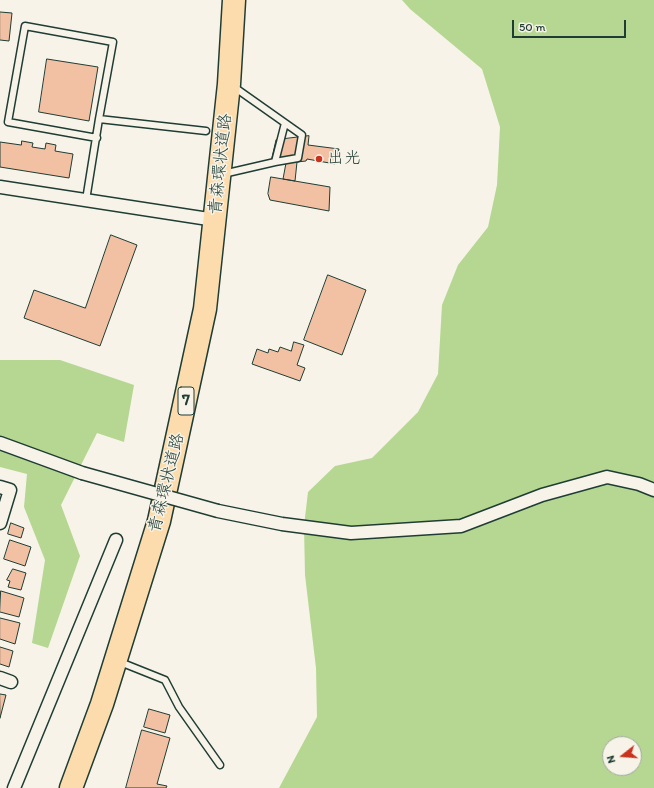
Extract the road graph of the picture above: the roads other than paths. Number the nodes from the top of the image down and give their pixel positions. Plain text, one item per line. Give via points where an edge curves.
1 (234, 0) edge
2 (229, 84) junction
3 (99, 119) junction
4 (285, 123) junction
5 (206, 131) dead end
6 (97, 138) junction
7 (275, 162) junction
8 (220, 174) junction
9 (0, 187) edge
10 (86, 200) junction
11 (215, 220) junction
12 (0, 443) edge
13 (0, 487) edge
14 (654, 490) edge
15 (0, 522) edge
16 (116, 540) dead end
17 (116, 661) junction
18 (102, 704) junction
19 (220, 765) dead end
20 (14, 788) edge
21 (71, 788) edge
22 (80, 788) edge

1 - 2 highway, 青森環状道路 / 7
2 - 4 lane
2 - 8 highway, 青森環状道路 / 7
3 - 5 lane
3 - 6 lane
3 - 6 lane via 113,42 25,26 8,122
4 - 7 lane
4 - 7 lane via 302,135 298,158
6 - 10 lane
7 - 8 lane
8 - 11 highway, 青森環状道路 / 7
9 - 10 street
10 - 11 street
11 - 17 highway, 青森環状道路 / 7 via 205,309 159,521
12 - 14 street, bridge via 82,473 218,511 282,524 351,533 461,526 542,494 607,477
13 - 15 street via 10,490
16 - 20 street
17 - 18 highway, 青森環状道路 / 7
17 - 19 lane via 165,680 179,707
18 - 21 highway, 青森環状道路 / 7
18 - 22 street, 7

